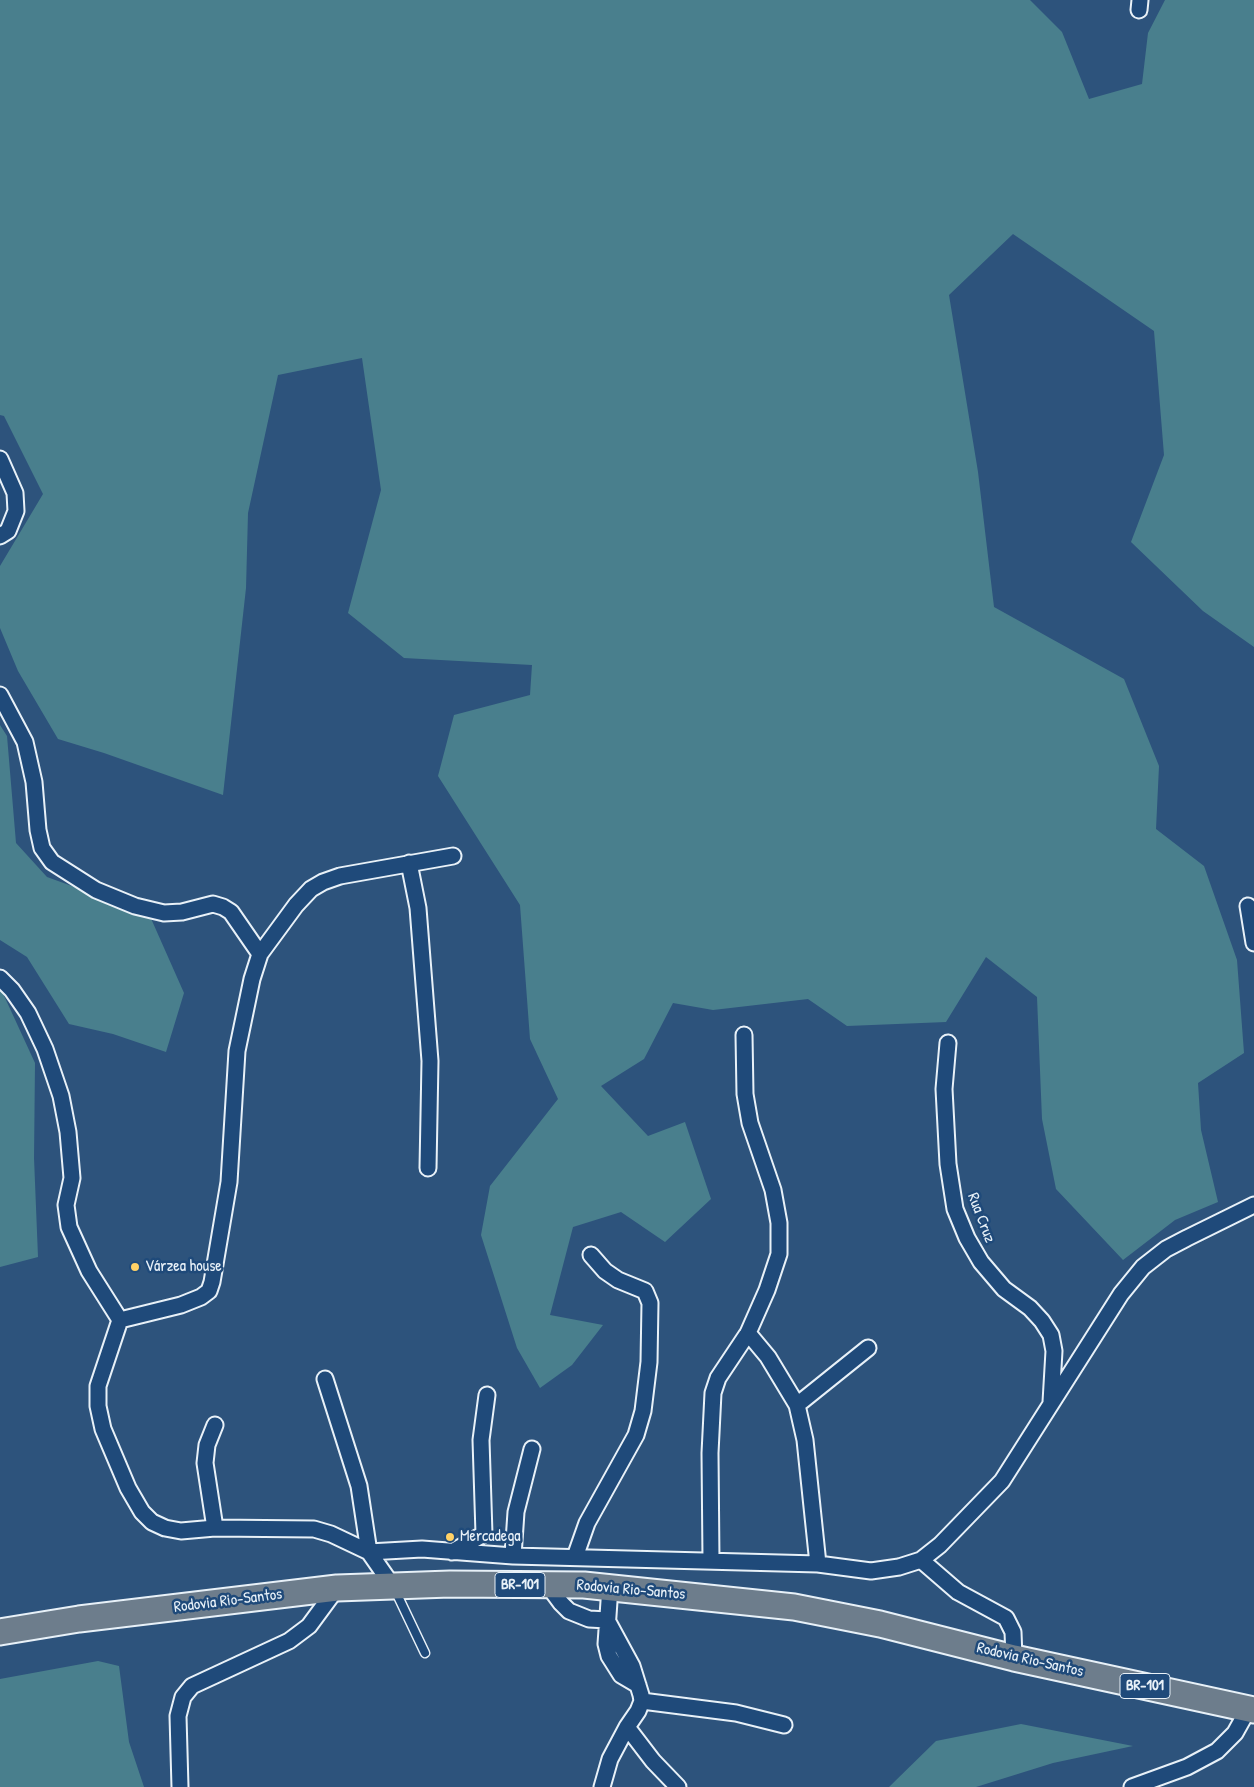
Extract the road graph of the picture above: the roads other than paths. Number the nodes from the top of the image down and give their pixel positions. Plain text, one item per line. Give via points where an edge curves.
1 (0, 459) edge
2 (0, 536) edge
3 (0, 695) edge
4 (453, 856) dead end
5 (409, 863) junction
6 (1248, 906) dead end
7 (1254, 942) edge
8 (260, 954) junction
9 (0, 978) edge
10 (744, 1035) dead end
11 (948, 1042) dead end
12 (428, 1168) dead end
13 (1254, 1205) edge
14 (591, 1255) dead end
15 (120, 1320) junction
16 (748, 1333) junction
17 (868, 1348) dead end
18 (325, 1380) dead end
19 (487, 1395) dead end
20 (797, 1405) junction
21 (1051, 1406) junction
22 (215, 1425) dead end
23 (532, 1449) dead end
24 (215, 1528) junction
25 (484, 1534) junction
26 (370, 1552) junction
27 (452, 1552) junction
28 (506, 1556) junction
29 (575, 1557) junction
30 (711, 1560) junction
31 (921, 1560) junction
32 (818, 1564) junction
33 (547, 1584) junction
34 (392, 1585) junction
35 (610, 1587) junction
36 (336, 1588) junction
37 (607, 1620) junction
38 (0, 1632) edge
39 (425, 1654) dead end
40 (1014, 1658) junction
41 (642, 1702) junction
42 (1251, 1709) edge
43 (784, 1725) dead end
44 (627, 1727) junction
45 (180, 1787) edge
46 (602, 1787) edge
47 (678, 1787) edge
48 (1132, 1787) edge

1 - 2 street via 15,493 16,511 8,531
3 - 8 street via 25,742 34,782 42,848 52,862 96,890 135,906 164,913 213,904 223,907 232,912
4 - 5 street
5 - 8 street via 340,876 311,889
5 - 12 street via 418,908 430,1061
6 - 7 street
8 - 15 street via 237,1051 228,1182 212,1282 201,1297
9 - 15 street via 28,1014 45,1050 61,1096 68,1132 72,1178 66,1205 69,1227 89,1271
10 - 16 street via 744,1094 750,1123 773,1190 780,1254
11 - 21 street, Rua Cruz via 945,1098 948,1164 955,1209 966,1238 981,1262 1004,1289 1036,1314 1051,1335 1054,1351
13 - 21 street via 1173,1245 1143,1267 1122,1294
14 - 29 street via 618,1280 645,1291 650,1302 649,1362 643,1411 636,1435 587,1522
15 - 24 street via 98,1386 98,1406 103,1429 128,1488 142,1512 165,1528 181,1531
16 - 20 street via 768,1357
16 - 30 street via 718,1378 713,1393
17 - 20 street
18 - 26 street via 359,1486
19 - 25 street via 482,1440
20 - 32 street via 805,1440
21 - 31 street via 1002,1482 968,1519
22 - 24 street via 207,1445 205,1462
23 - 28 street
24 - 26 street via 314,1529
25 - 27 street
25 - 28 street
26 - 27 street via 422,1549
26 - 34 street
27 - 28 street
28 - 29 street
29 - 30 street
30 - 32 street
31 - 32 street via 899,1568 877,1570
31 - 40 street via 958,1592 1006,1618 1013,1632
33 - 34 highway, Rodovia Rio-Santos / BR-101
33 - 35 highway, Rodovia Rio-Santos / BR-101
33 - 37 street via 560,1604 569,1611 589,1619
34 - 36 highway, Rodovia Rio-Santos / BR-101
34 - 39 lane
35 - 37 street
35 - 40 highway, Rodovia Rio-Santos / BR-101 via 794,1607 880,1624
36 - 38 highway, Rodovia Rio-Santos / BR-101 via 79,1619
36 - 45 street via 309,1626 289,1641 192,1686 183,1697 178,1716
37 - 41 street via 632,1666
40 - 42 highway, Rodovia Rio-Santos / BR-101
41 - 43 street via 736,1713
41 - 44 street
42 - 48 street via 1235,1733 1217,1750 1187,1767
44 - 46 street via 610,1760
44 - 47 street

